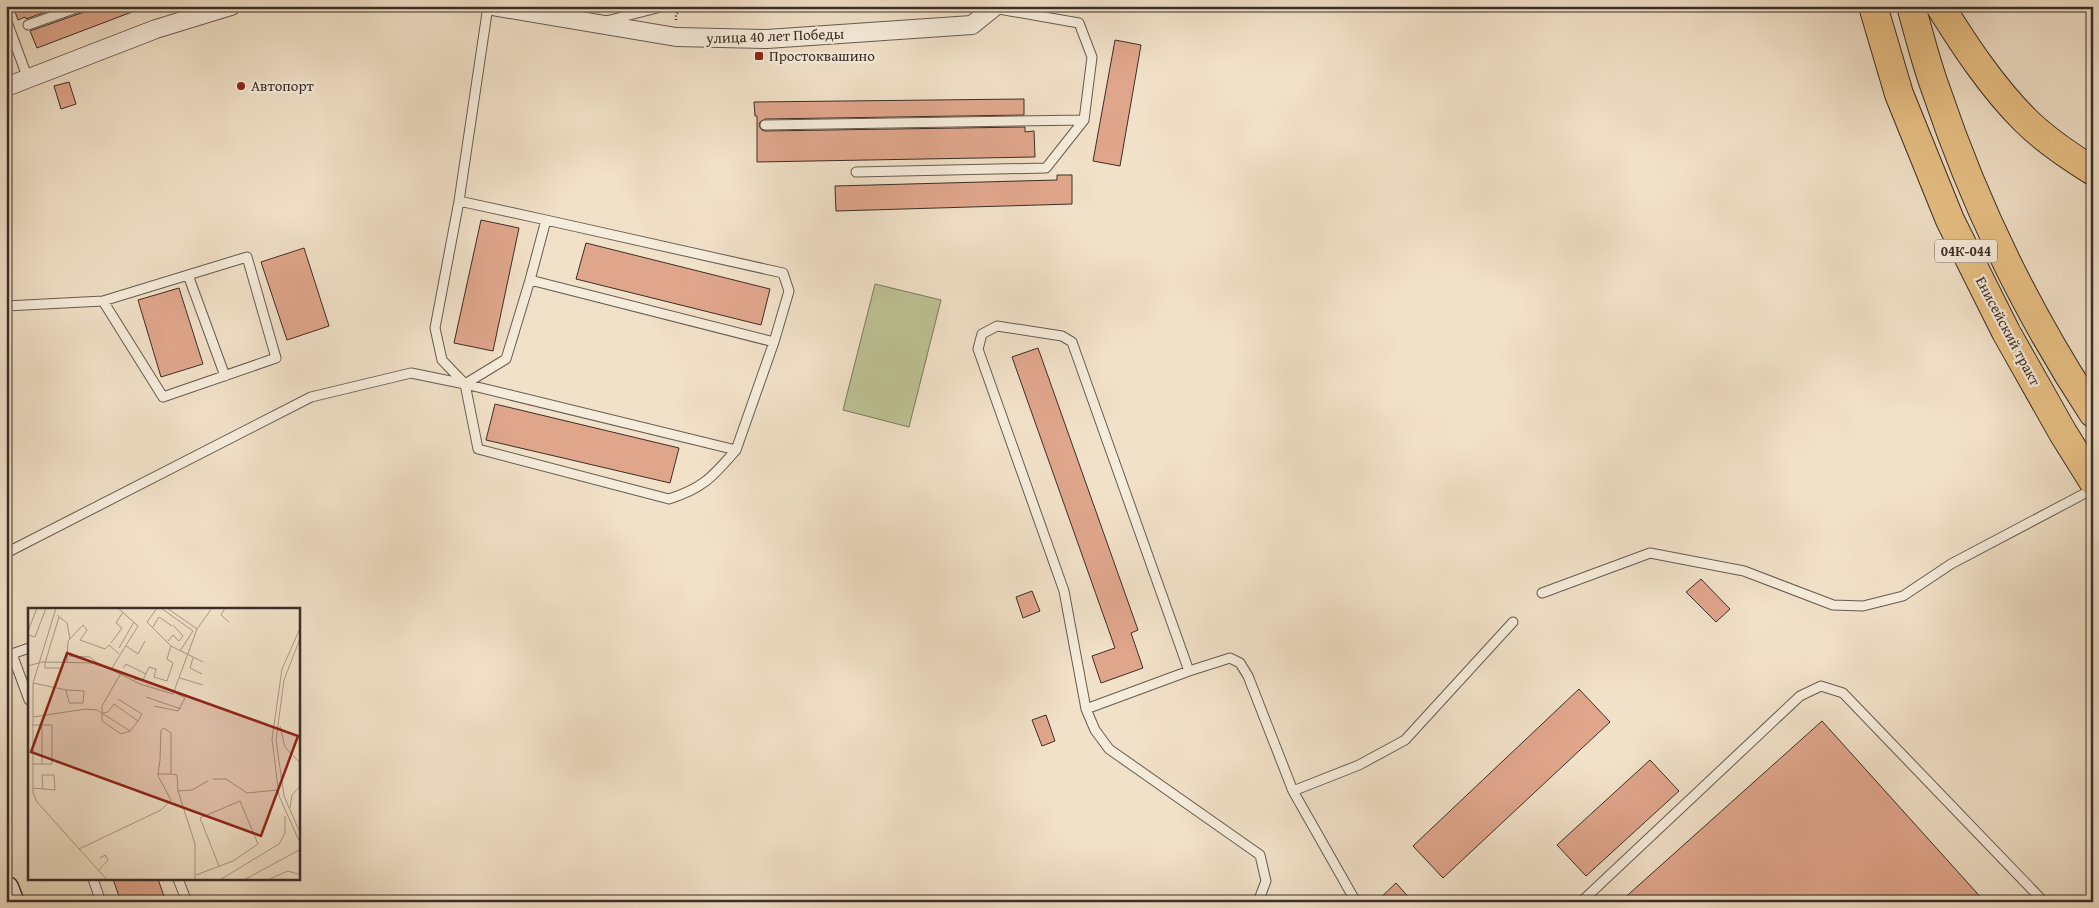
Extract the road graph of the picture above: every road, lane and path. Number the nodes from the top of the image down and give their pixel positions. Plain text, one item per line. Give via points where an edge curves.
1 (82, 6) edge
2 (231, 6) edge
3 (490, 6) edge
4 (666, 6) edge
5 (685, 6) edge
6 (722, 6) edge
7 (825, 6) edge
8 (1873, 6) edge
9 (1911, 6) edge
10 (1940, 6) edge
11 (993, 7) edge
12 (676, 14) dead end
13 (6, 19) edge
14 (594, 24) junction
15 (28, 26) dead end
16 (28, 79) junction
17 (6, 87) edge
18 (1084, 120) junction
19 (765, 125) dead end
20 (2093, 171) edge
21 (856, 172) dead end
22 (459, 201) junction
23 (546, 220) junction
24 (188, 275) junction
25 (530, 280) junction
26 (103, 301) junction
27 (6, 306) edge
28 (774, 342) junction
29 (225, 376) junction
30 (465, 384) junction
31 (2093, 413) edge
32 (736, 450) junction
33 (2093, 481) edge
34 (2093, 489) edge
35 (6, 553) edge
36 (1542, 593) dead end
37 (1513, 622) dead end
38 (28, 648) edge
39 (9, 655) edge
40 (1189, 672) junction
41 (28, 698) edge
42 (1086, 709) junction
43 (1293, 791) junction
44 (93, 880) edge
45 (178, 880) edge
46 (6, 889) edge
47 (11, 902) edge
48 (101, 902) edge
49 (187, 902) edge
50 (1258, 902) edge
51 (1356, 902) edge
52 (1581, 902) edge
53 (2044, 902) edge

1 - 15 lane
2 - 16 street via 156,29
3 - 14 street, улица 40 лет Победы
3 - 22 lane
4 - 14 lane
5 - 12 path
6 - 7 path via 735,10
8 - 33 main road, Енисейский тракт / 04К-044 via 1899,94 1950,220 2006,332
9 - 31 main road, Енисейский тракт / 04К-044 via 1936,90 1982,211 2034,315
10 - 20 main road via 1966,48 2025,120 2067,155
11 - 14 street, улица 40 лет Победы via 972,25 767,39 676,37
11 - 18 lane via 1079,23 1092,57
13 - 16 lane
16 - 17 street
18 - 19 lane
18 - 21 lane via 1046,168
22 - 23 lane
22 - 30 lane via 435,328 442,360
23 - 25 lane
23 - 28 lane via 783,273 789,290
24 - 26 lane
24 - 29 lane
24 - 29 lane via 247,257 276,358
25 - 28 lane
25 - 30 lane via 506,359
26 - 27 lane
26 - 29 lane via 163,397
28 - 32 lane
30 - 32 lane
30 - 32 lane via 478,449 669,499 691,492 713,476
30 - 35 lane via 411,373 312,397
34 - 36 lane via 1951,564 1903,596 1863,606 1834,605 1744,571 1650,554
37 - 43 lane via 1405,740 1359,765
38 - 39 lane
39 - 41 lane
40 - 42 lane
40 - 42 lane via 1072,342 1062,336 997,326 982,334 978,349 1064,591
40 - 43 lane via 1230,658 1240,663
42 - 50 lane via 1095,730 1109,749 1260,855 1266,881
43 - 51 lane
44 - 48 lane
45 - 49 lane
46 - 47 main road
52 - 53 lane via 1800,696 1821,686 1843,693

